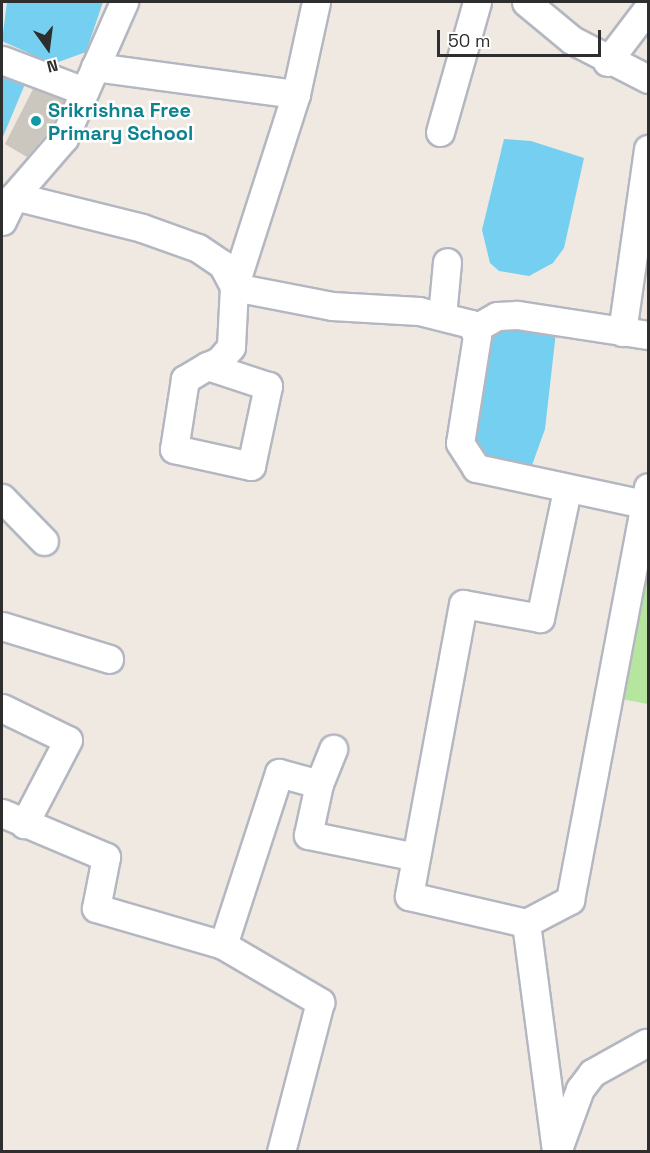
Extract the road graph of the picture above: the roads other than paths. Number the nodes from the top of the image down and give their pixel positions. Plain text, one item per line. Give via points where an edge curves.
1 (124, 2) edge
2 (316, 2) edge
3 (477, 2) edge
4 (526, 2) edge
5 (648, 8) edge
6 (2, 60) edge
7 (607, 62) junction
8 (89, 79) junction
9 (648, 79) edge
10 (296, 94) junction
11 (440, 132) dead end
12 (648, 149) edge
13 (14, 196) junction
14 (2, 221) edge
15 (447, 262) dead end
16 (234, 287) junction
17 (442, 316) junction
18 (476, 328) junction
19 (622, 332) junction
20 (648, 335) edge
21 (207, 366) dead end
22 (567, 490) junction
23 (2, 498) edge
24 (647, 499) edge
25 (44, 541) dead end
26 (2, 626) edge
27 (109, 659) dead end
28 (2, 708) edge
29 (333, 748) dead end
30 (319, 784) junction
31 (13, 819) edge
32 (416, 857) junction
33 (526, 923) junction
34 (223, 945) junction
35 (646, 1042) dead end
36 (281, 1152) edge
37 (557, 1152) edge

1 - 8 street
2 - 10 street
3 - 11 street
4 - 7 street
5 - 7 street
6 - 8 street
7 - 9 street
8 - 10 street
8 - 13 street via 64,138
10 - 16 street
12 - 19 street
13 - 14 street
13 - 16 street via 198,248 222,264
15 - 17 street
16 - 17 street via 332,306
16 - 21 street via 231,347 226,356
17 - 18 street
18 - 19 street via 497,316 517,315
18 - 22 street via 460,443 466,457 495,474
19 - 20 street
22 - 24 street
22 - 32 street via 540,618 463,604
23 - 25 street
24 - 33 street via 570,900
26 - 27 street
28 - 31 street via 68,740
29 - 30 street
30 - 32 street via 308,835
30 - 34 street via 279,773
31 - 34 street via 106,857 96,908
32 - 33 street via 409,896
33 - 37 street
34 - 36 street via 320,1002
35 - 37 street via 592,1073 580,1089

